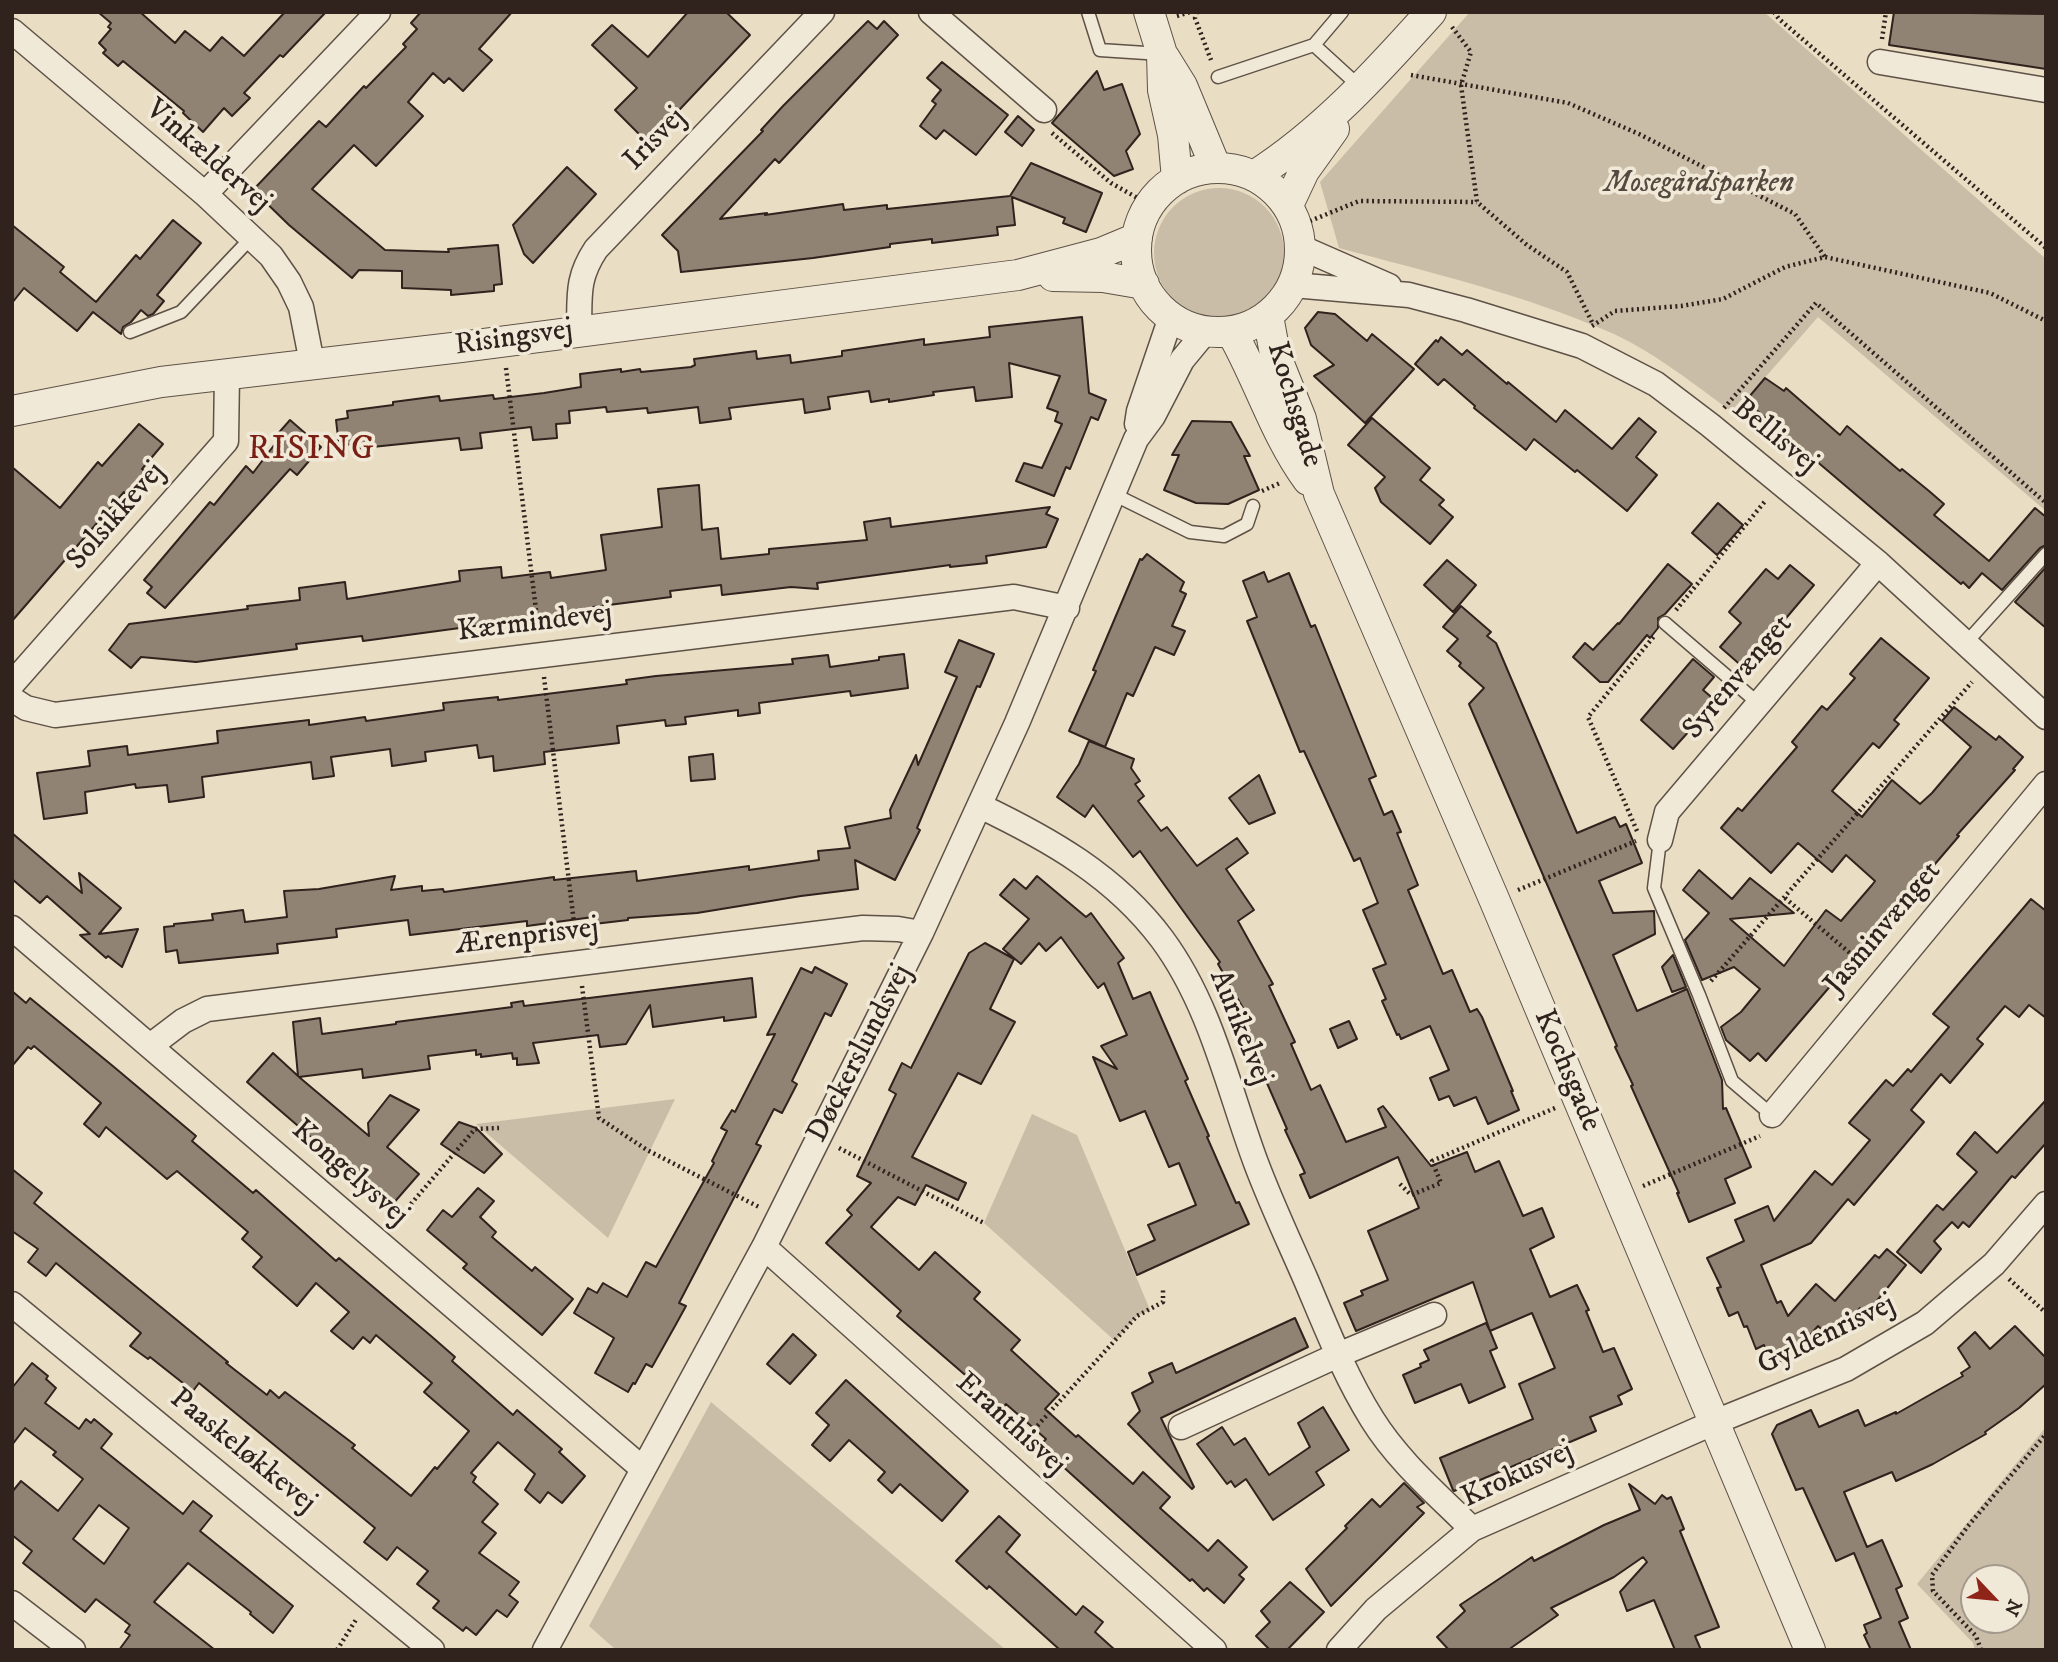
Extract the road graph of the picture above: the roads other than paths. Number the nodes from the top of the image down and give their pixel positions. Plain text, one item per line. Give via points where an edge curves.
1 (378, 12) edge
2 (822, 12) edge
3 (931, 12) edge
4 (1088, 12) edge
5 (1149, 12) edge
6 (1342, 12) edge
7 (1439, 17) edge
8 (12, 31) edge
9 (1314, 44) junction
10 (1162, 54) junction
11 (1880, 62) dead end
12 (1218, 77) road end
13 (1370, 79) junction
14 (2046, 90) edge
15 (1044, 110) road end
16 (1216, 168) junction
17 (1254, 176) junction
18 (1177, 179) junction
19 (205, 194) junction
20 (1295, 226) junction
21 (251, 238) junction
22 (1136, 238) junction
23 (1018, 275) junction
24 (1144, 284) junction
25 (1293, 285) junction
26 (1409, 295) junction
27 (1268, 316) junction
28 (1171, 317) junction
29 (579, 331) junction
30 (1218, 331) junction
31 (130, 332) dead end
32 (312, 363) junction
33 (227, 374) junction
34 (13, 408) edge
35 (1136, 439) junction
36 (1311, 483) junction
37 (1113, 494) junction
38 (1253, 506) road end
39 (2046, 554) edge
40 (1878, 563) junction
41 (1067, 608) junction
42 (1665, 623) road end
43 (1965, 644) junction
44 (12, 684) edge
45 (12, 699) edge
46 (1758, 703) junction
47 (2046, 717) edge
48 (2046, 784) edge
49 (980, 806) junction
50 (1651, 840) joint
51 (12, 928) edge
52 (922, 933) junction
53 (150, 1045) junction
54 (1772, 1115) joint
55 (2046, 1204) edge
56 (764, 1247) junction
57 (12, 1304) edge
58 (1434, 1315) dead end
59 (1338, 1355) junction
60 (1715, 1422) junction
61 (1181, 1427) dead end
62 (643, 1469) junction
63 (1472, 1529) junction
64 (12, 1603) edge
65 (73, 1650) edge
66 (432, 1650) edge
67 (545, 1650) edge
68 (1214, 1650) edge
69 (1339, 1650) edge
70 (1810, 1650) edge

1 - 19 street
2 - 29 street, Irisvej via 596,249 580,281
3 - 15 street
4 - 10 lane via 1100,50
5 - 10 street
6 - 9 lane
7 - 13 street
8 - 19 street, Vinkældervej
9 - 12 lane
9 - 13 lane
10 - 16 street via 1182,86
10 - 18 street
11 - 14 street
13 - 17 street via 1286,155
13 - 20 street via 1304,171
16 - 17 street
16 - 18 street
17 - 20 street via 1272,187
18 - 22 street via 1150,205
19 - 21 street, Vinkældervej
20 - 25 street
20 - 26 street, Bellisvej
21 - 31 lane via 181,312
21 - 32 street, Vinkældervej via 289,282 300,307
22 - 23 street, Risingsvej via 1101,253
22 - 24 street via 1136,261
23 - 24 street, Risingsvej via 1104,277
23 - 29 street, Risingsvej
24 - 28 street
25 - 26 street, Bellisvej
25 - 27 street
26 - 40 street, Bellisvej via 1587,335 1710,425
27 - 30 street via 1250,326
27 - 36 street, Kochsgade via 1275,354 1301,419
28 - 30 street
28 - 35 street, Døckerslundsvej via 1139,411
29 - 32 street, Risingsvej
30 - 35 street, Døckerslundsvej via 1182,360
30 - 36 street, Kochsgade via 1250,365 1294,460
32 - 33 street, Risingsvej
33 - 34 street, Risingsvej
33 - 44 street, Solsikkevej via 226,441
35 - 37 street, Døckerslundsvej
36 - 60 street, Kochsgade via 1494,899
37 - 38 lane via 1190,532 1224,536 1247,524
37 - 41 street, Døckerslundsvej
39 - 43 lane
40 - 43 street, Bellisvej
40 - 46 street, Syrenvænget
41 - 45 street, Kærmindevej via 1014,597 55,715 26,708
41 - 49 street, Døckerslundsvej
42 - 46 lane
43 - 47 street, Bellisvej
46 - 50 street, Syrenvænget via 1667,812
48 - 54 street, Jasminvænget
49 - 52 street, Døckerslundsvej
49 - 59 street, Aurikelvej via 1078,859 1125,897 1162,939 1188,979 1208,1023 1257,1164
50 - 54 lane via 1654,888 1732,1081
51 - 53 street, Kongelysvej
52 - 53 street, Ærenprisvej via 863,928 207,1009
52 - 56 street, Døckerslundsvej
53 - 62 street, Kongelysvej
55 - 60 street, Gyldenrisvej via 1994,1264 1925,1323 1846,1369
56 - 62 street, Døckerslundsvej
56 - 68 street, Eranthisvej
57 - 66 street, Paaskeløkkevej
58 - 59 street
59 - 61 street
59 - 63 street, Aurikelvej via 1372,1420 1397,1454
60 - 63 street, Krokusvej
60 - 70 street, Kochsgade
62 - 67 street, Døckerslundsvej
63 - 69 street, Krokusvej via 1376,1609
64 - 65 street

